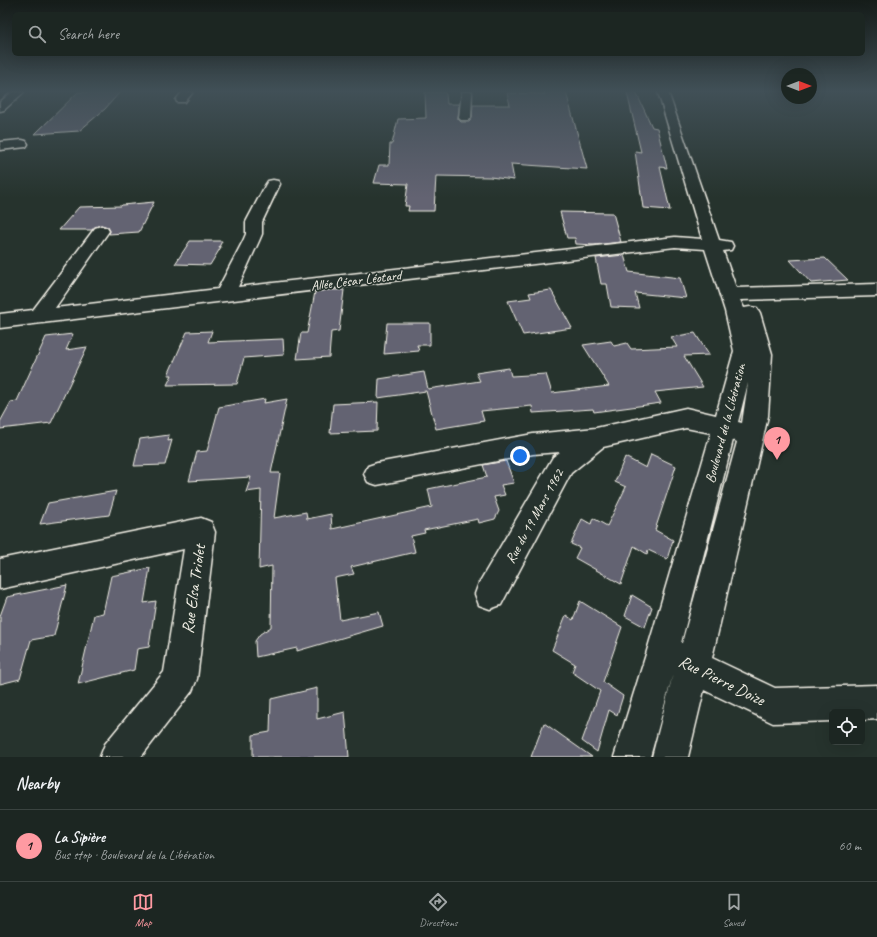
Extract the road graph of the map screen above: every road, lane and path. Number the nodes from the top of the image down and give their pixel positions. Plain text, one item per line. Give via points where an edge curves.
1 (676, 127) edge
2 (683, 127) edge
3 (22, 144) dead end
4 (0, 146) edge
5 (273, 184) dead end
6 (101, 231) dead end
7 (718, 246) junction
8 (877, 290) edge
9 (736, 294) junction
10 (224, 296) junction
11 (39, 317) junction
12 (0, 321) edge
13 (724, 427) junction
14 (596, 438) junction
15 (751, 438) junction
16 (377, 474) dead end
17 (0, 574) edge
18 (490, 594) dead end
19 (663, 651) junction
20 (693, 666) junction
21 (877, 702) edge
22 (118, 757) edge
23 (632, 757) edge
24 (670, 757) edge

1 - 7 street, Boulevard de la Libération
2 - 7 street, Boulevard de la Libération
3 - 4 street
5 - 10 street via 254,222 251,241
6 - 11 street
7 - 9 street, Boulevard de la Libération
7 - 10 street, Allée César Léotard via 675,242
8 - 9 street
9 - 13 street, Boulevard de la Libération via 744,351
9 - 15 street, Boulevard de la Libération via 749,312 761,354 756,416
10 - 11 street, Allée César Léotard
11 - 12 street, Allée César Léotard
13 - 14 street, Rue du 19 Mars 1962 via 686,418
13 - 15 street, Rue du 19 Mars 1962
13 - 19 street, Boulevard de la Libération
14 - 16 street via 533,444
14 - 18 street, Rue du 19 Mars 1962 via 562,465
15 - 20 street, Boulevard de la Libération
17 - 22 street, Rue Elsa Triolet via 201,532 180,679
19 - 20 street, Rue Pierre Doize
19 - 23 street, Boulevard de la Libération
20 - 21 street, Rue Pierre Doize via 773,706
20 - 24 street, Boulevard de la Libération

